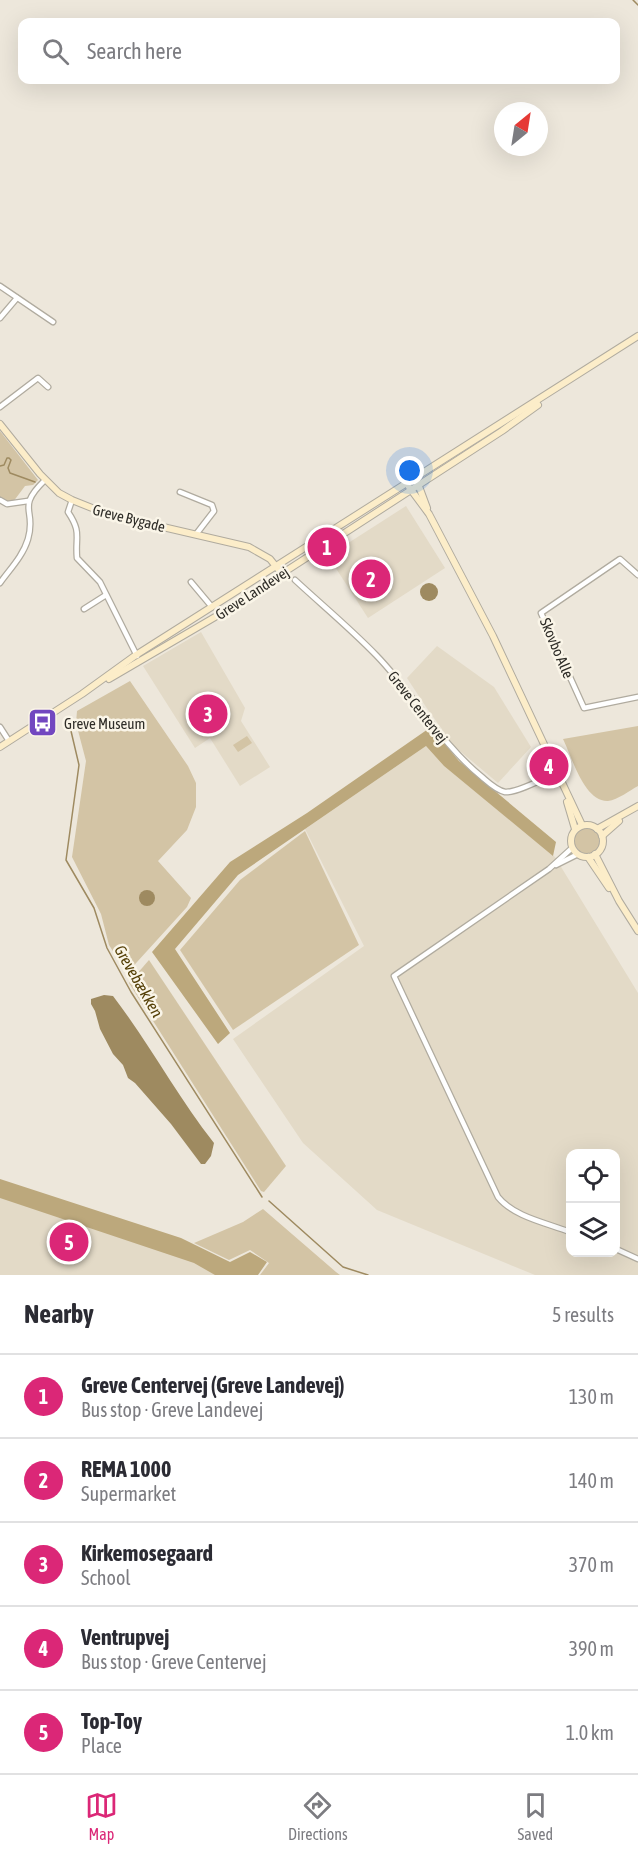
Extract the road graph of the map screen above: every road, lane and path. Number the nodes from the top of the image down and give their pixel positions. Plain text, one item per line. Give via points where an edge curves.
1 (0, 286) edge
2 (17, 298) junction
3 (0, 318) edge
4 (53, 322) dead end
5 (638, 336) edge
6 (48, 387) dead end
7 (0, 406) edge
8 (0, 424) edge
9 (45, 480) junction
10 (417, 482) junction
11 (409, 487) junction
12 (180, 492) dead end
13 (0, 500) edge
14 (72, 500) junction
15 (28, 501) junction
16 (429, 514) junction
17 (197, 533) junction
18 (275, 566) junction
19 (282, 574) junction
20 (638, 575) edge
21 (295, 580) dead end
22 (191, 582) dead end
23 (0, 583) edge
24 (105, 595) junction
25 (212, 607) junction
26 (84, 609) dead end
27 (138, 658) junction
28 (638, 697) edge
29 (0, 727) edge
30 (9, 741) junction
31 (0, 747) edge
32 (556, 773) junction
33 (562, 784) junction
34 (638, 806) edge
35 (626, 814) junction
36 (582, 825) junction
37 (576, 829) junction
38 (597, 829) junction
39 (602, 836) junction
40 (572, 848) junction
41 (578, 854) junction
42 (595, 854) junction
43 (588, 856) junction
44 (549, 869) junction
45 (619, 901) junction
46 (638, 931) edge
47 (566, 1230) edge
48 (620, 1251) edge
49 (638, 1259) edge

1 - 2 street
2 - 3 street
2 - 4 street
5 - 10 street, Greve Landevej
6 - 7 street via 38,378
8 - 9 street, Greve Bygade
9 - 14 street, Greve Bygade
9 - 15 street
10 - 11 street, Greve Landevej
10 - 16 street
11 - 16 street
11 - 18 street, Greve Landevej
11 - 19 street, Greve Landevej
12 - 17 street via 212,505 214,511
13 - 15 street via 7,504
14 - 17 street, Greve Bygade via 107,514
14 - 24 street via 68,512 78,531 77,558 100,582
15 - 23 street via 29,537
16 - 32 street via 493,636
17 - 18 street, Greve Bygade via 254,549
18 - 19 street, Greve Bygade
18 - 25 street, Greve Landevej
19 - 27 street, Greve Landevej via 215,617
20 - 28 street, Skovbo Alle via 620,559 541,613 584,708
21 - 32 street, Greve Centervej via 376,655 447,744 496,789 515,790
22 - 25 street, Greve Landevej
24 - 26 street
24 - 27 street
25 - 27 street, Greve Landevej
27 - 30 street, Greve Landevej
29 - 30 street
30 - 31 street, Greve Landevej
32 - 33 street
33 - 36 street
33 - 37 street
34 - 35 street
35 - 38 street
35 - 39 street
36 - 37 street
36 - 38 street
37 - 40 street via 571,838
38 - 39 street
39 - 42 street via 602,846
40 - 41 street
40 - 44 street
41 - 43 street
41 - 44 street
42 - 43 street
42 - 45 street
43 - 45 street
44 - 47 street via 393,976 498,1197 512,1209
45 - 46 street
48 - 49 street

